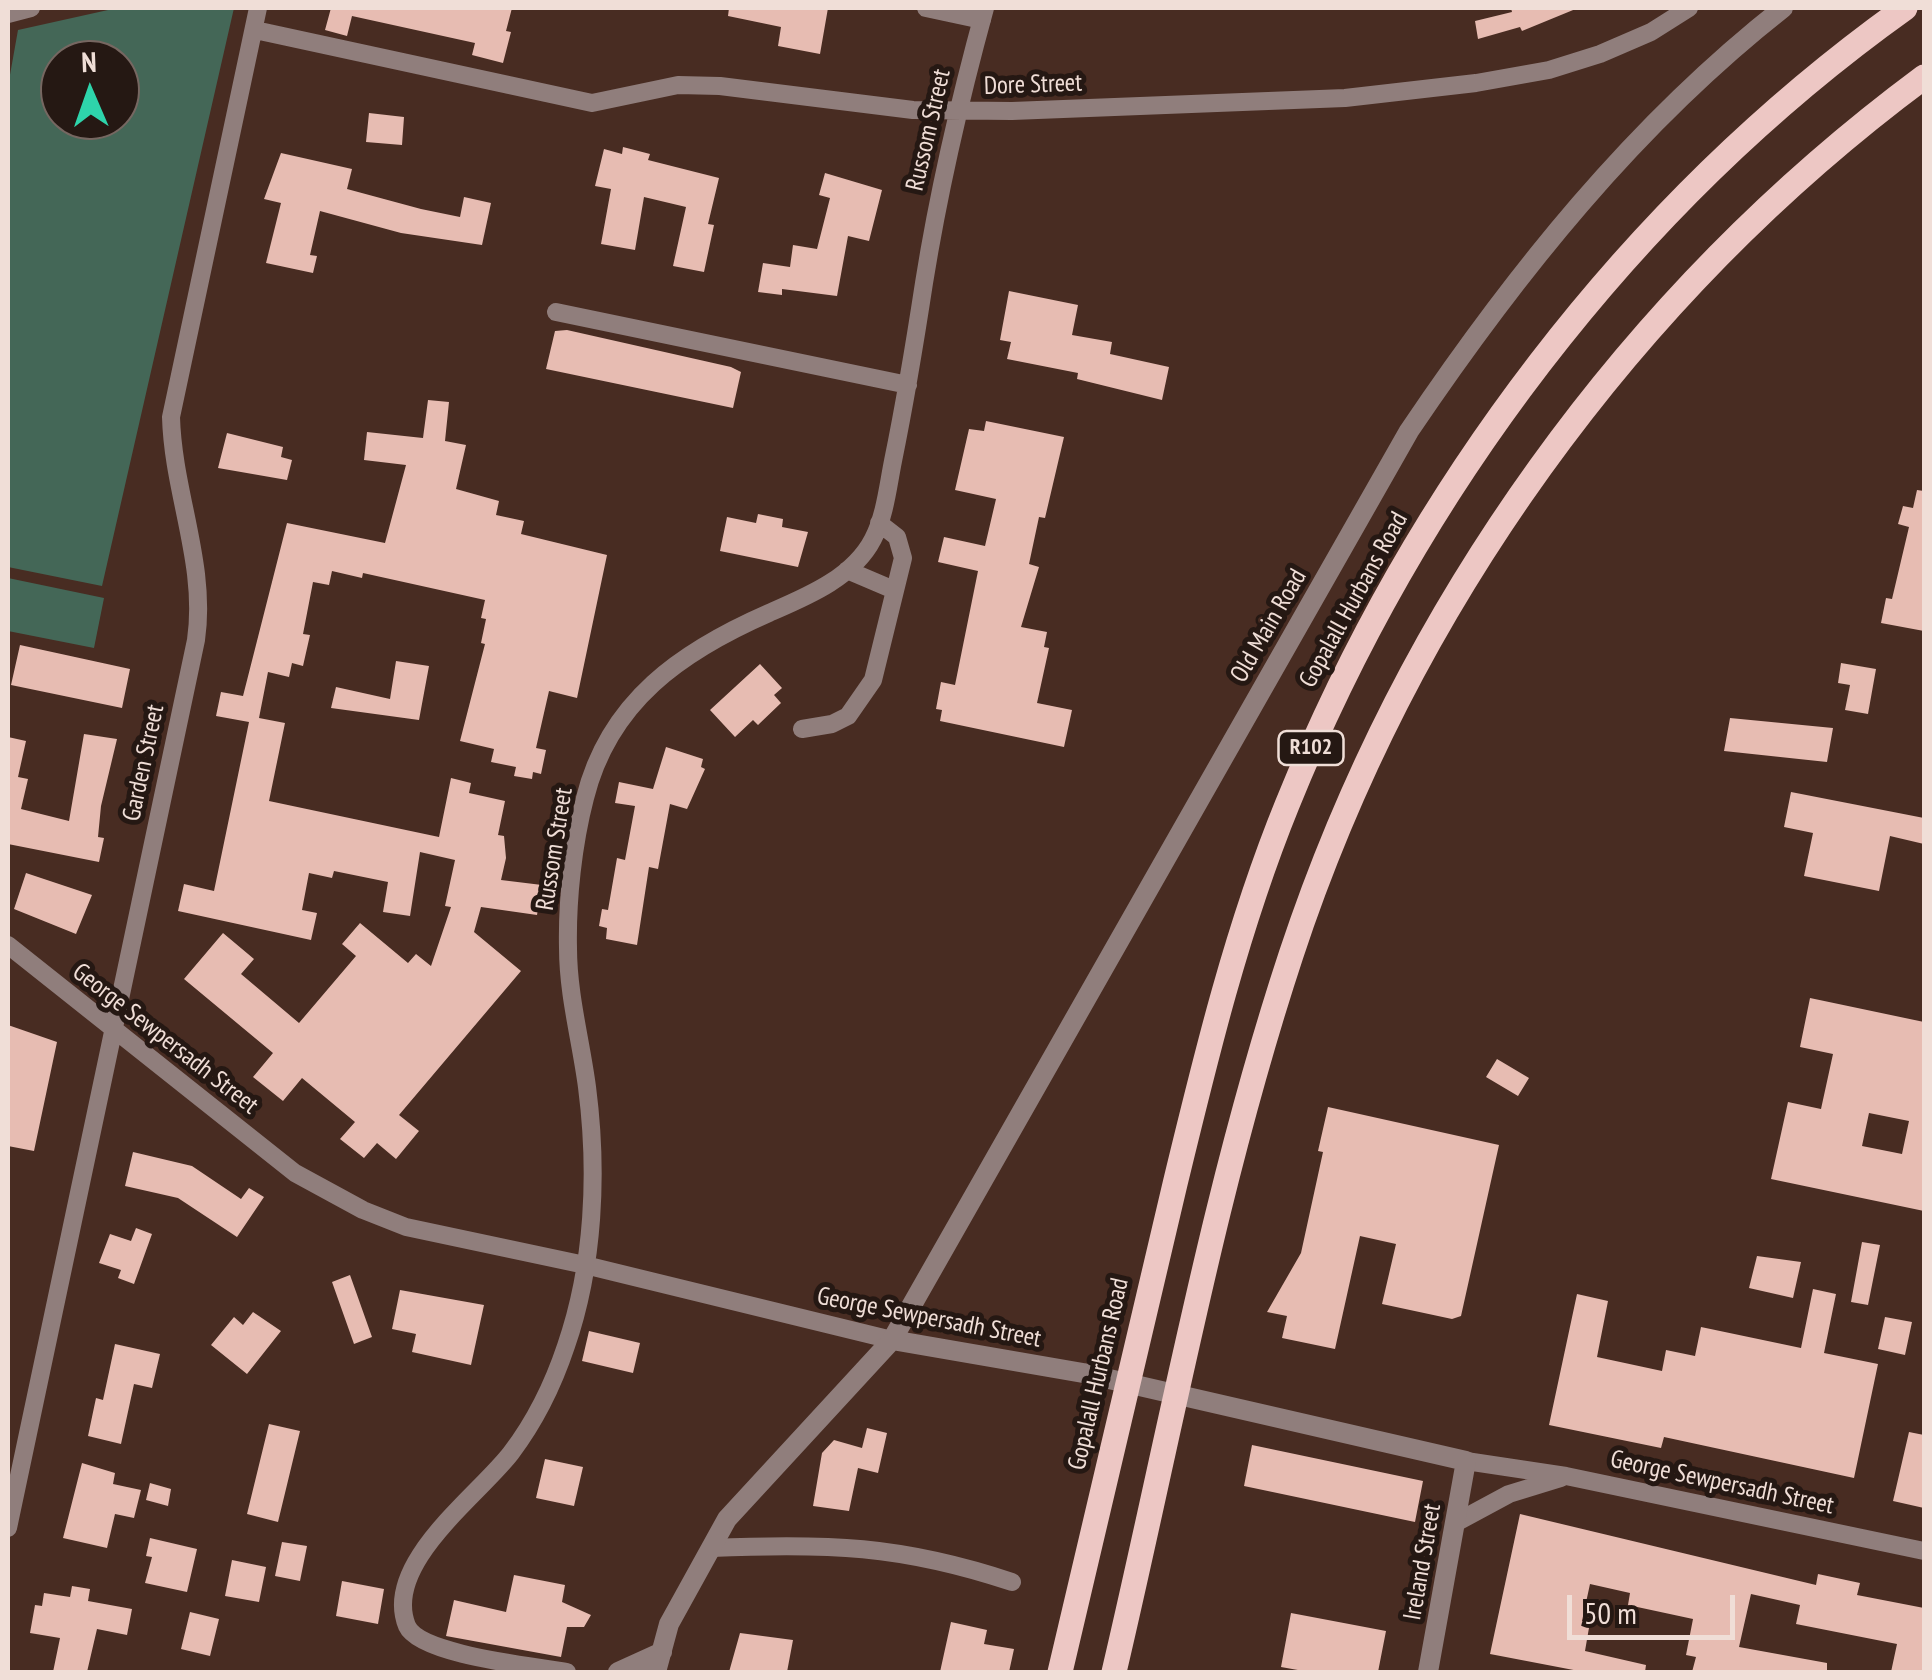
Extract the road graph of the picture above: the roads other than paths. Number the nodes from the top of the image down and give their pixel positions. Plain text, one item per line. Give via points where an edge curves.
1 (32, 8) edge
2 (258, 8) edge
3 (926, 8) edge
4 (1688, 8) edge
5 (1783, 8) edge
6 (1905, 8) edge
7 (8, 14) edge
8 (984, 14) edge
9 (255, 30) junction
10 (1924, 77) edge
11 (956, 112) junction
12 (556, 312) dead end
13 (908, 385) junction
14 (879, 523) junction
15 (847, 570) junction
16 (894, 590) junction
17 (802, 729) dead end
18 (8, 945) edge
19 (112, 1032) junction
20 (586, 1264) junction
21 (892, 1340) junction
22 (1466, 1461) junction
23 (1566, 1476) junction
24 (1457, 1522) junction
25 (8, 1528) edge
26 (710, 1548) junction
27 (1924, 1551) edge
28 (1012, 1582) dead end
29 (662, 1652) junction
30 (567, 1672) edge
31 (618, 1672) edge
32 (656, 1672) edge
33 (1060, 1672) edge
34 (1114, 1672) edge
35 (1428, 1672) edge

1 - 7 street
2 - 9 street, Garden Street
3 - 8 street
4 - 11 street, Dore Street via 1651,32 1550,70 1415,92
5 - 21 street, Old Main Road via 1674,105 1521,270 1409,430
6 - 33 main road, Gopalall Hurbans Road / R102 via 1777,110 1614,272 1473,454 1355,654 1286,807 1220,1001
8 - 11 street, Russom Street
9 - 11 street, Dore Street via 566,100 592,103 678,85 720,86
9 - 19 street, Garden Street via 171,416 172,458 200,606
10 - 34 main road, R102 via 1766,210 1622,363 1514,501 1400,696 1322,870 1269,1023
11 - 13 street, Russom Street
12 - 13 street
13 - 14 street, Russom Street
14 - 15 street, Russom Street
14 - 16 street via 898,537 904,552
15 - 16 street
15 - 20 street, Russom Street via 679,659 622,714 585,797 568,946 592,1131
16 - 17 street via 864,699 840,720
18 - 19 street, George Sewpersadh Street
19 - 20 street, George Sewpersadh Street via 336,1198 406,1227
19 - 25 street, Garden Street
20 - 21 street, George Sewpersadh Street
20 - 30 street, Russom Street via 569,1339 541,1408 508,1456 417,1558 404,1592 408,1626 426,1644
21 - 22 street, George Sewpersadh Street via 1084,1373
21 - 26 street via 727,1519
22 - 23 street, George Sewpersadh Street
22 - 24 street, Ireland Street
23 - 24 street via 1509,1494
23 - 27 street, George Sewpersadh Street
24 - 35 street, Ireland Street
26 - 28 street via 868,1546
26 - 29 street via 669,1624
29 - 31 street
29 - 32 street

